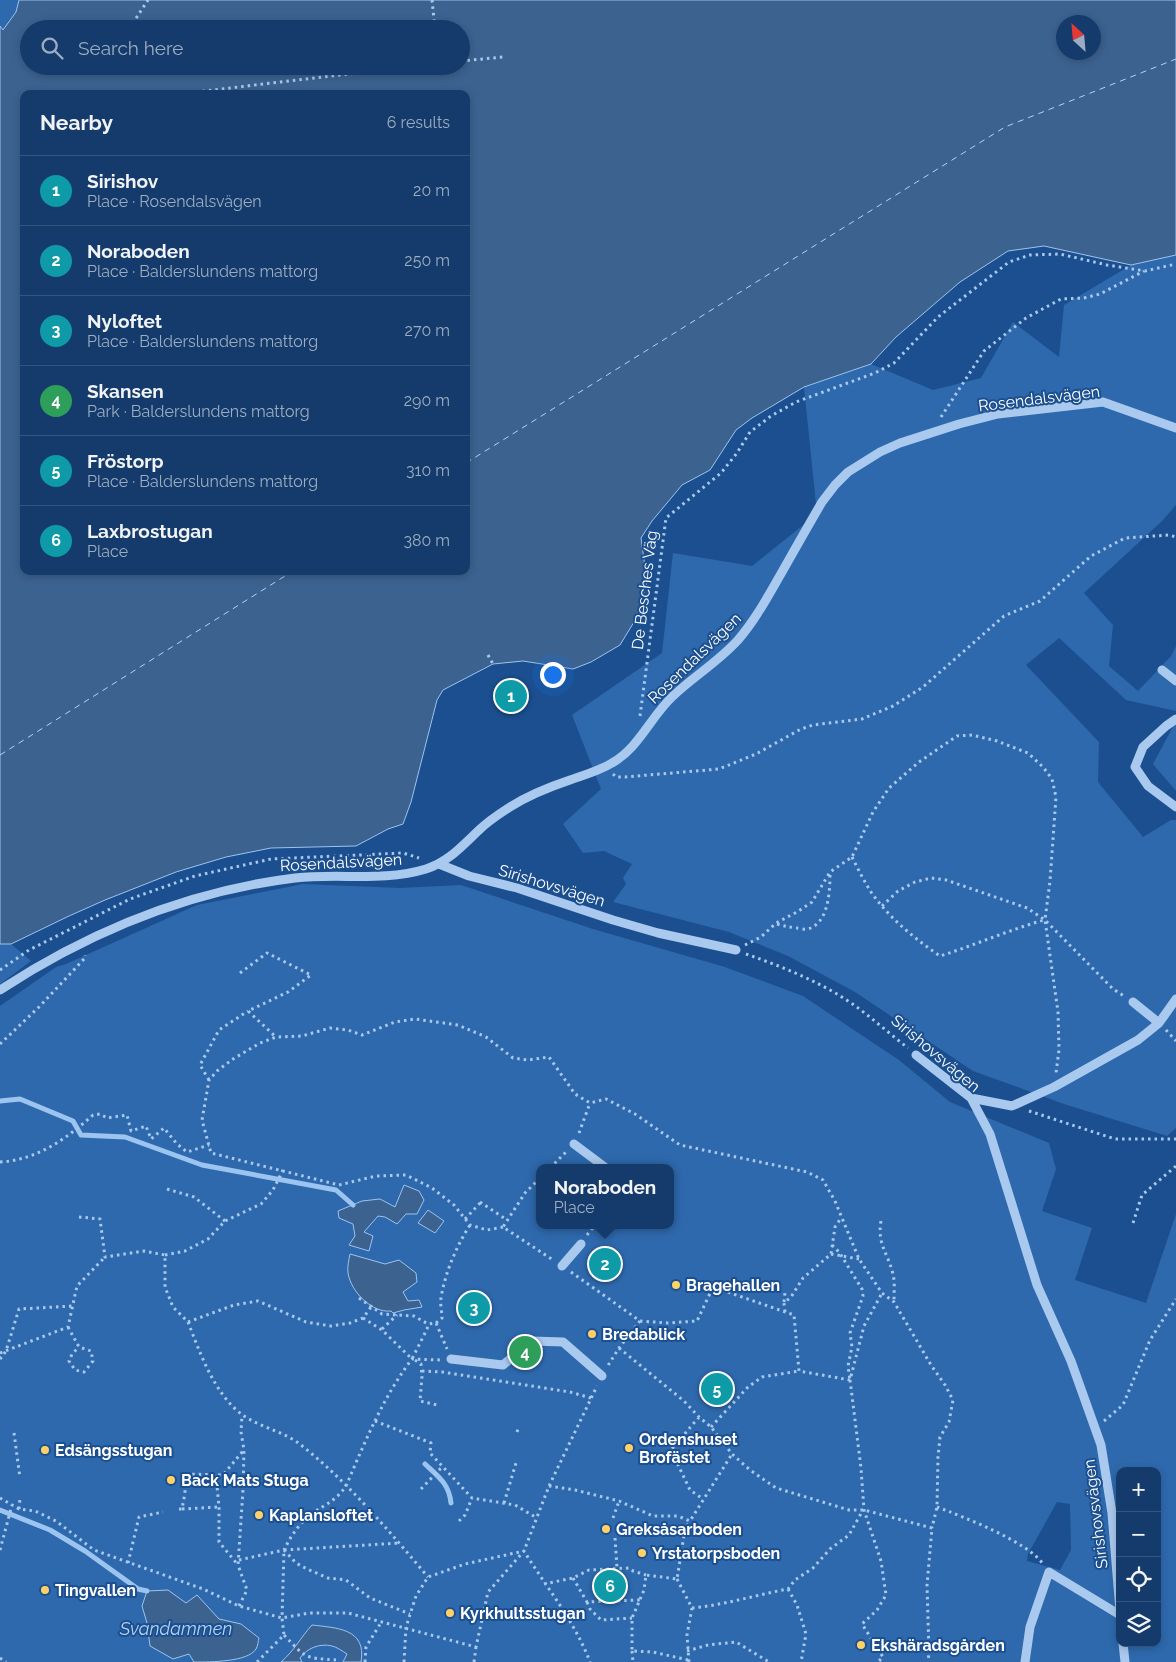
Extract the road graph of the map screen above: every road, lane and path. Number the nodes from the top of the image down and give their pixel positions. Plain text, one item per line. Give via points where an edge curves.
1 (148, 0) edge
2 (432, 0) edge
3 (136, 20) edge
4 (434, 20) edge
5 (503, 57) dead end
6 (470, 60) edge
7 (340, 75) edge
8 (213, 90) edge
9 (1176, 264) edge
10 (1144, 271) junction
11 (1176, 428) edge
12 (941, 430) junction
13 (1176, 537) edge
14 (488, 655) dead end
15 (493, 664) dead end
16 (1162, 670) dead end
17 (1176, 681) edge
18 (1176, 719) edge
19 (644, 731) junction
20 (604, 767) junction
21 (1176, 807) edge
22 (852, 857) junction
23 (439, 864) junction
24 (830, 872) junction
25 (882, 906) junction
26 (1045, 920) junction
27 (776, 923) junction
28 (88, 941) junction
29 (736, 950) junction
30 (0, 970) edge
31 (240, 973) dead end
32 (0, 990) edge
33 (1176, 999) edge
34 (1133, 1002) joint
35 (248, 1011) junction
36 (1159, 1023) junction
37 (276, 1037) junction
38 (0, 1044) edge
39 (916, 1055) joint
40 (209, 1080) junction
41 (1054, 1087) junction
42 (971, 1098) junction
43 (1012, 1106) junction
44 (1176, 1139) edge
45 (209, 1144) junction
46 (574, 1144) dead end
47 (0, 1162) edge
48 (601, 1164) edge
49 (1176, 1166) edge
50 (284, 1170) junction
51 (167, 1189) dead end
52 (79, 1216) dead end
53 (841, 1217) junction
54 (465, 1219) junction
55 (507, 1220) dead end
56 (225, 1221) junction
57 (881, 1221) dead end
58 (1133, 1223) dead end
59 (470, 1225) junction
60 (503, 1227) dead end
61 (581, 1244) dead end
62 (832, 1245) junction
63 (831, 1254) junction
64 (165, 1255) junction
65 (105, 1257) junction
66 (859, 1259) junction
67 (562, 1266) dead end
68 (785, 1292) dead end
69 (882, 1292) junction
70 (359, 1298) dead end
71 (1176, 1299) edge
72 (894, 1302) junction
73 (784, 1303) junction
74 (73, 1306) junction
75 (371, 1307) junction
76 (785, 1312) junction
77 (398, 1314) junction
78 (363, 1318) junction
79 (640, 1321) dead end
80 (188, 1322) junction
81 (428, 1324) junction
82 (436, 1324) junction
83 (68, 1327) junction
84 (382, 1330) junction
85 (79, 1347) junction
86 (619, 1348) dead end
87 (6, 1350) junction
88 (0, 1353) edge
89 (0, 1359) edge
90 (412, 1359) junction
91 (451, 1359) junction
92 (422, 1371) junction
93 (799, 1371) junction
94 (602, 1376) dead end
95 (850, 1380) junction
96 (591, 1398) dead end
97 (436, 1407) dead end
98 (242, 1415) junction
99 (699, 1418) junction
100 (374, 1421) junction
101 (711, 1427) junction
102 (1096, 1428) junction
103 (14, 1433) dead end
104 (244, 1450) junction
105 (732, 1454) junction
106 (516, 1463) dead end
107 (443, 1466) junction
108 (216, 1475) junction
109 (20, 1478) dead end
110 (346, 1486) junction
111 (549, 1486) dead end
112 (422, 1489) dead end
113 (0, 1498) edge
114 (20, 1498) dead end
115 (472, 1498) junction
116 (703, 1499) junction
117 (619, 1501) junction
118 (504, 1503) junction
119 (219, 1506) junction
120 (11, 1507) junction
121 (937, 1507) junction
122 (19, 1509) junction
123 (864, 1510) junction
124 (163, 1512) dead end
125 (537, 1518) dead end
126 (613, 1518) dead end
127 (690, 1521) junction
128 (459, 1522) dead end
129 (932, 1528) junction
130 (615, 1538) dead end
131 (400, 1543) junction
132 (0, 1550) edge
133 (284, 1550) junction
134 (524, 1551) junction
135 (1038, 1556) dead end
136 (239, 1560) junction
137 (128, 1562) junction
138 (238, 1565) junction
139 (617, 1568) junction
140 (646, 1575) junction
141 (428, 1577) junction
142 (573, 1578) junction
143 (677, 1579) junction
144 (544, 1584) junction
145 (788, 1590) junction
146 (640, 1600) junction
147 (587, 1602) junction
148 (1119, 1602) edge
149 (239, 1606) junction
150 (692, 1608) junction
151 (1116, 1613) edge
152 (410, 1614) junction
153 (282, 1618) junction
154 (632, 1618) junction
155 (382, 1621) junction
156 (406, 1627) junction
157 (284, 1635) junction
158 (476, 1647) junction
159 (1123, 1647) edge
160 (632, 1651) junction
161 (687, 1651) junction
162 (0, 1658) edge
163 (336, 1660) dead end
164 (688, 1661) edge
165 (6, 1662) edge
166 (257, 1662) edge
167 (365, 1662) edge
168 (404, 1662) edge
169 (474, 1662) edge
170 (590, 1662) edge
171 (633, 1662) edge
172 (769, 1662) edge
173 (800, 1662) edge
174 (878, 1662) edge
175 (928, 1662) edge
176 (1025, 1662) edge
177 (1125, 1662) edge

1 - 3 path
2 - 4 path
5 - 6 path
7 - 8 path
9 - 10 path, De Besches Väg
10 - 12 path via 1100,294 1060,299 1026,318 984,351 941,418
10 - 19 path, De Besches Väg via 1060,254 1030,255 1009,262 938,317 894,364 796,402 750,432 721,473 666,518 640,716
11 - 12 street, Rosendalsvägen via 1103,402 998,414
12 - 19 street, Rosendalsvägen via 880,452 848,472 835,485 755,618 714,664 672,696
13 - 20 path via 1125,538 1091,556 1040,601 1004,616 922,687 893,706 862,719 801,729 719,769 616,777
14 - 15 path
16 - 17 street
18 - 21 street via 1143,747 1135,767 1148,786
19 - 20 street, Rosendalsvägen via 627,752
20 - 23 street, Rosendalsvägen via 546,788 511,806
22 - 24 path
22 - 25 path
22 - 26 path via 873,812 889,788 919,762 957,736 972,735 997,741 1028,753 1052,779 1056,797
23 - 28 street, Rosendalsvägen via 400,875 303,877 228,890 161,909
23 - 29 street, Sirishovsvägen via 613,920
23 - 30 path via 403,853 272,859 195,876 130,899 30,950
24 - 27 path via 812,902
24 - 27 path via 830,893 825,912 817,923 807,929
25 - 26 path via 898,891 931,878 946,880 1027,908
25 - 26 path via 900,925 940,956
26 - 34 path via 1112,989
26 - 41 path via 1058,1012 1059,1050
27 - 29 path via 761,937
28 - 32 street, Rosendalsvägen
28 - 38 path via 85,958
29 - 39 path, Sirishovsvägen via 783,966 824,987 853,1004
31 - 35 path via 267,954 310,975 288,992
33 - 36 street
34 - 36 street
35 - 37 path
35 - 40 path via 219,1030 200,1065
36 - 41 street via 1138,1040
37 - 40 path via 233,1059
37 - 53 path via 302,1036 330,1028 362,1035 395,1022 415,1019 458,1025 486,1037 513,1058 549,1057 575,1094 590,1103 606,1099 635,1114 680,1145 807,1172 823,1180
39 - 42 street, Sirishovsvägen
40 - 45 path via 202,1120
41 - 43 street
42 - 43 street
42 - 102 street, Sirishovsvägen via 990,1134 1037,1285
43 - 44 path via 1115,1139
45 - 47 path via 187,1152 164,1128 151,1139 146,1126 131,1130 127,1115 108,1118 100,1114 93,1115 57,1144 16,1161
45 - 50 path via 211,1153
46 - 48 street
49 - 58 path via 1142,1194
50 - 54 path via 339,1185 376,1176 406,1175 432,1188 454,1205
50 - 56 path via 261,1204
51 - 56 path via 194,1197
52 - 65 path via 100,1219
53 - 62 path via 834,1227
53 - 66 path
54 - 55 path via 481,1202
54 - 59 path
56 - 64 path via 208,1239 185,1251
57 - 72 path via 881,1244 894,1275
59 - 60 path via 487,1230
59 - 82 path via 460,1239 450,1265 441,1300 442,1318
61 - 67 street
62 - 63 path
62 - 95 path, bridge via 862,1289 863,1296 850,1334
63 - 66 path
63 - 73 path via 803,1278
64 - 65 path via 144,1251
64 - 80 path via 165,1287 173,1307
65 - 74 path via 77,1286
66 - 69 path
68 - 73 path
69 - 72 path
69 - 95 path via 864,1326
70 - 75 path
71 - 102 path via 1150,1340 1123,1405
72 - 121 path via 953,1400 949,1422 940,1437
73 - 76 path
74 - 83 path
74 - 87 path via 18,1309
75 - 77 path via 382,1314
75 - 78 path
76 - 79 path via 713,1287 697,1321
76 - 93 path via 794,1315
77 - 81 path via 414,1316
77 - 84 path
78 - 80 path via 331,1326 306,1322 258,1301 234,1305
78 - 84 path
80 - 98 path via 203,1362 223,1395
81 - 82 path
81 - 90 path
82 - 91 path
83 - 85 path
83 - 87 path
84 - 90 path
85 - 85 path via 91,1351 93,1361 84,1372 75,1370 69,1361
86 - 99 path via 684,1401
87 - 88 path
87 - 89 path
90 - 91 path
90 - 92 path via 421,1364
90 - 100 path
91 - 94 street via 503,1365 532,1341 563,1342
92 - 96 path
92 - 97 path via 420,1401
93 - 95 path
93 - 101 path via 762,1377 748,1387
95 - 123 path
98 - 104 path via 240,1432
98 - 110 path via 300,1444
99 - 101 path
99 - 116 path via 671,1450 690,1490
100 - 107 path via 432,1442 430,1453
100 - 110 path
101 - 105 path
102 - 148 street, Sirishovsvägen via 1108,1484
103 - 109 path
104 - 108 path via 223,1474
104 - 136 path
105 - 116 path
105 - 123 path via 776,1488 849,1510
106 - 118 path
107 - 112 path
107 - 115 path
108 - 119 path
108 - 119 path via 185,1474 185,1493 180,1509
110 - 131 path
110 - 133 path via 339,1496 301,1523
111 - 117 path
113 - 120 path
114 - 122 path
115 - 118 path
115 - 128 path
116 - 127 path
117 - 126 path
117 - 127 path via 653,1516 678,1516
118 - 125 path via 515,1505
119 - 138 path via 220,1542
120 - 122 path
120 - 132 path
121 - 129 path
121 - 135 path via 1011,1540
122 - 137 path via 35,1510 56,1521 94,1550
123 - 129 path
123 - 145 path via 849,1535 830,1549 814,1568 795,1580
123 - 174 path via 881,1561 886,1595 862,1624 883,1657
124 - 137 path via 139,1517
127 - 143 path via 685,1529
129 - 175 path via 926,1585
130 - 139 path
131 - 133 path
131 - 141 path
133 - 136 path
133 - 152 path via 307,1569 328,1578 346,1580 370,1598
133 - 153 path
134 - 141 path via 465,1564
134 - 144 path
134 - 158 path via 488,1592
136 - 138 path
137 - 149 path via 203,1589
138 - 149 path via 247,1590
139 - 140 path via 629,1568
139 - 142 path via 588,1570
140 - 143 path
140 - 146 path
141 - 152 path
142 - 144 path
142 - 147 path
143 - 150 path
144 - 170 path via 571,1622
145 - 150 path
145 - 173 path via 797,1605 806,1634
146 - 147 path
146 - 154 path
147 - 154 path via 600,1620
149 - 153 path
150 - 161 path
151 - 176 street via 1049,1572 1030,1627
152 - 156 path
153 - 155 path via 309,1613 348,1612
153 - 157 path
154 - 160 path
155 - 156 path
155 - 167 path via 366,1647
156 - 158 path
156 - 168 path
157 - 163 path via 311,1659
157 - 166 path
158 - 169 path
159 - 177 street
160 - 164 path via 653,1652
160 - 171 path
161 - 164 path
161 - 172 path via 736,1642
162 - 165 path

